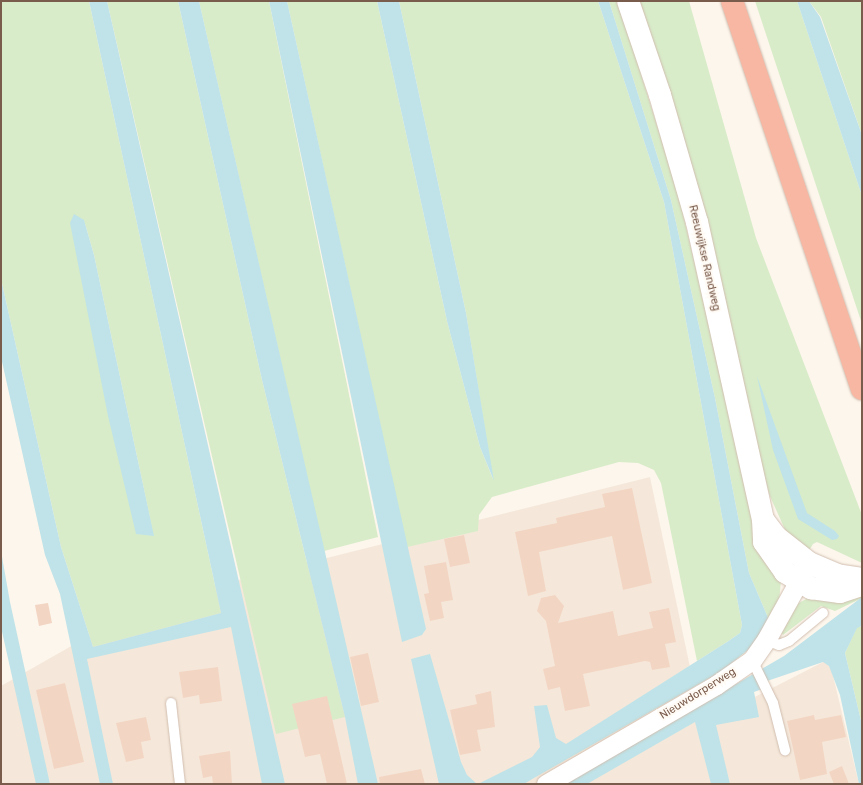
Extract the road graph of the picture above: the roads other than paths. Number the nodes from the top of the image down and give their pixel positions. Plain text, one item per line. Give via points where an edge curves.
1 (628, 1) edge
2 (732, 1) edge
3 (862, 389) edge
4 (804, 572) junction
5 (862, 579) edge
6 (862, 585) edge
7 (823, 612) dead end
8 (766, 640) junction
9 (753, 662) junction
10 (171, 703) dead end
11 (785, 750) dead end
12 (180, 784) edge
13 (546, 784) edge

1 - 4 main road, Reeuwijkse Randweg via 660,95 697,222 763,520
2 - 3 highway
4 - 5 main road, Reeuwijkse Randweg
4 - 6 main road, Reeuwijkse Randweg via 828,592 845,592
4 - 8 street, Nieuwdorperweg
7 - 8 lane via 779,645
8 - 9 street, Nieuwdorperweg
9 - 11 lane via 765,687
9 - 13 street, Nieuwdorperweg
10 - 12 lane

